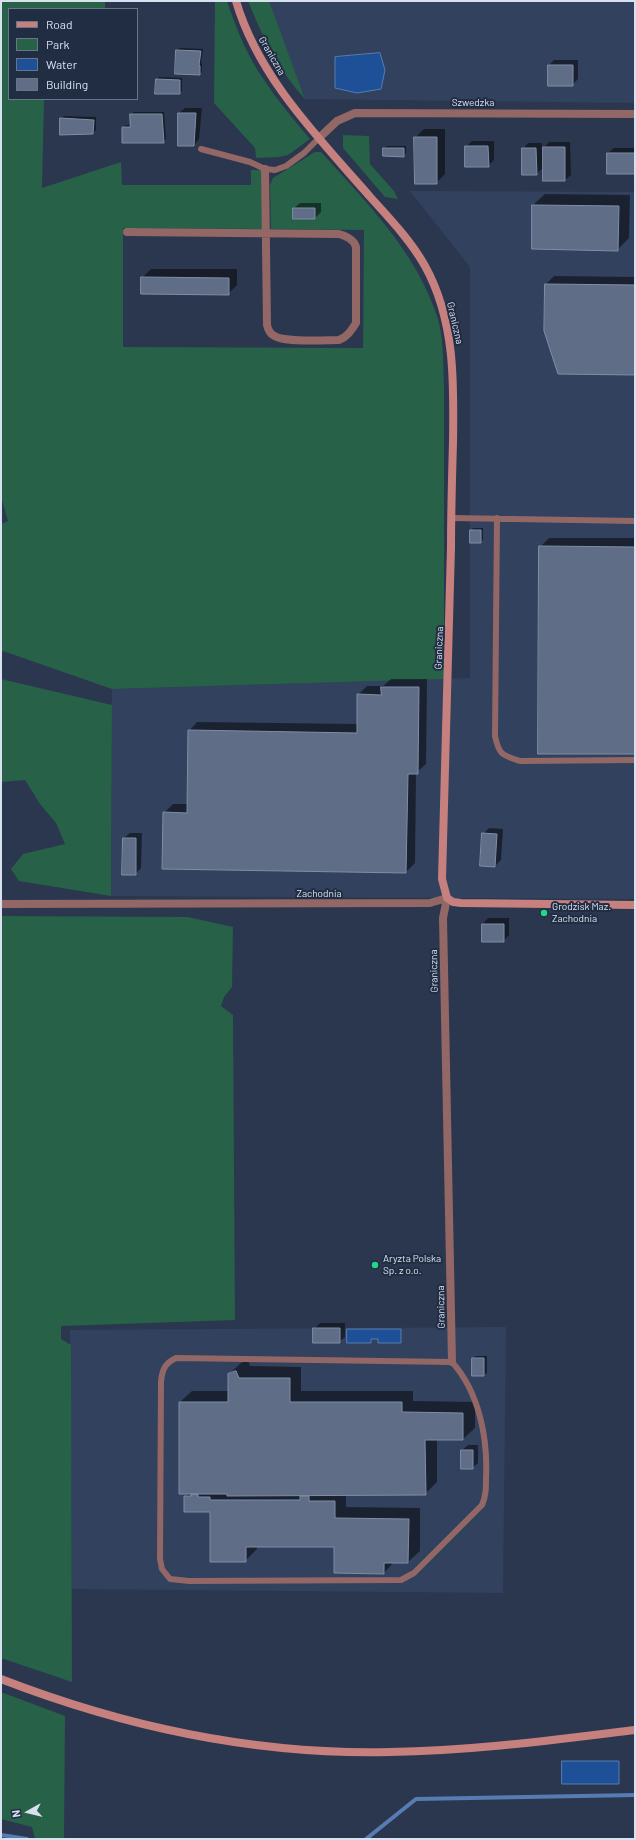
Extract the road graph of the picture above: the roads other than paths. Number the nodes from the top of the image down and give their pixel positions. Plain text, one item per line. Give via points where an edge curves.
1 (236, 1) edge
2 (635, 114) edge
3 (319, 138) junction
4 (200, 149) dead end
5 (266, 169) junction
6 (127, 232) dead end
7 (266, 234) junction
8 (451, 518) junction
9 (497, 518) junction
10 (635, 521) edge
11 (635, 760) edge
12 (447, 898) junction
13 (1, 904) edge
14 (635, 906) edge
15 (452, 1362) junction
16 (1, 1679) edge
17 (635, 1730) edge

1 - 3 street, Graniczna via 246,31 268,72
2 - 3 street, Szwedzka via 361,112 343,117
3 - 5 lane via 286,166 275,170
3 - 8 street, Graniczna via 413,248 438,297 446,322 453,364
4 - 5 lane via 250,162
5 - 7 street
6 - 7 street
7 - 7 street via 339,234 356,243 356,323 344,338 283,339 268,331
8 - 9 lane
8 - 12 street, Graniczna via 442,879
9 - 10 lane
9 - 11 lane via 495,736 498,749 506,756 520,761
12 - 13 street, Zachodnia via 430,903
12 - 14 street, Zachodnia via 461,903
12 - 15 street, Graniczna via 443,918
15 - 15 lane via 468,1385 480,1420 487,1457 485,1498 475,1513 408,1578 389,1581 189,1581 170,1579 165,1574 160,1559 161,1382 162,1371 168,1361 176,1358
16 - 17 street via 62,1701 133,1722 201,1737 278,1748 354,1752 425,1751 495,1747

